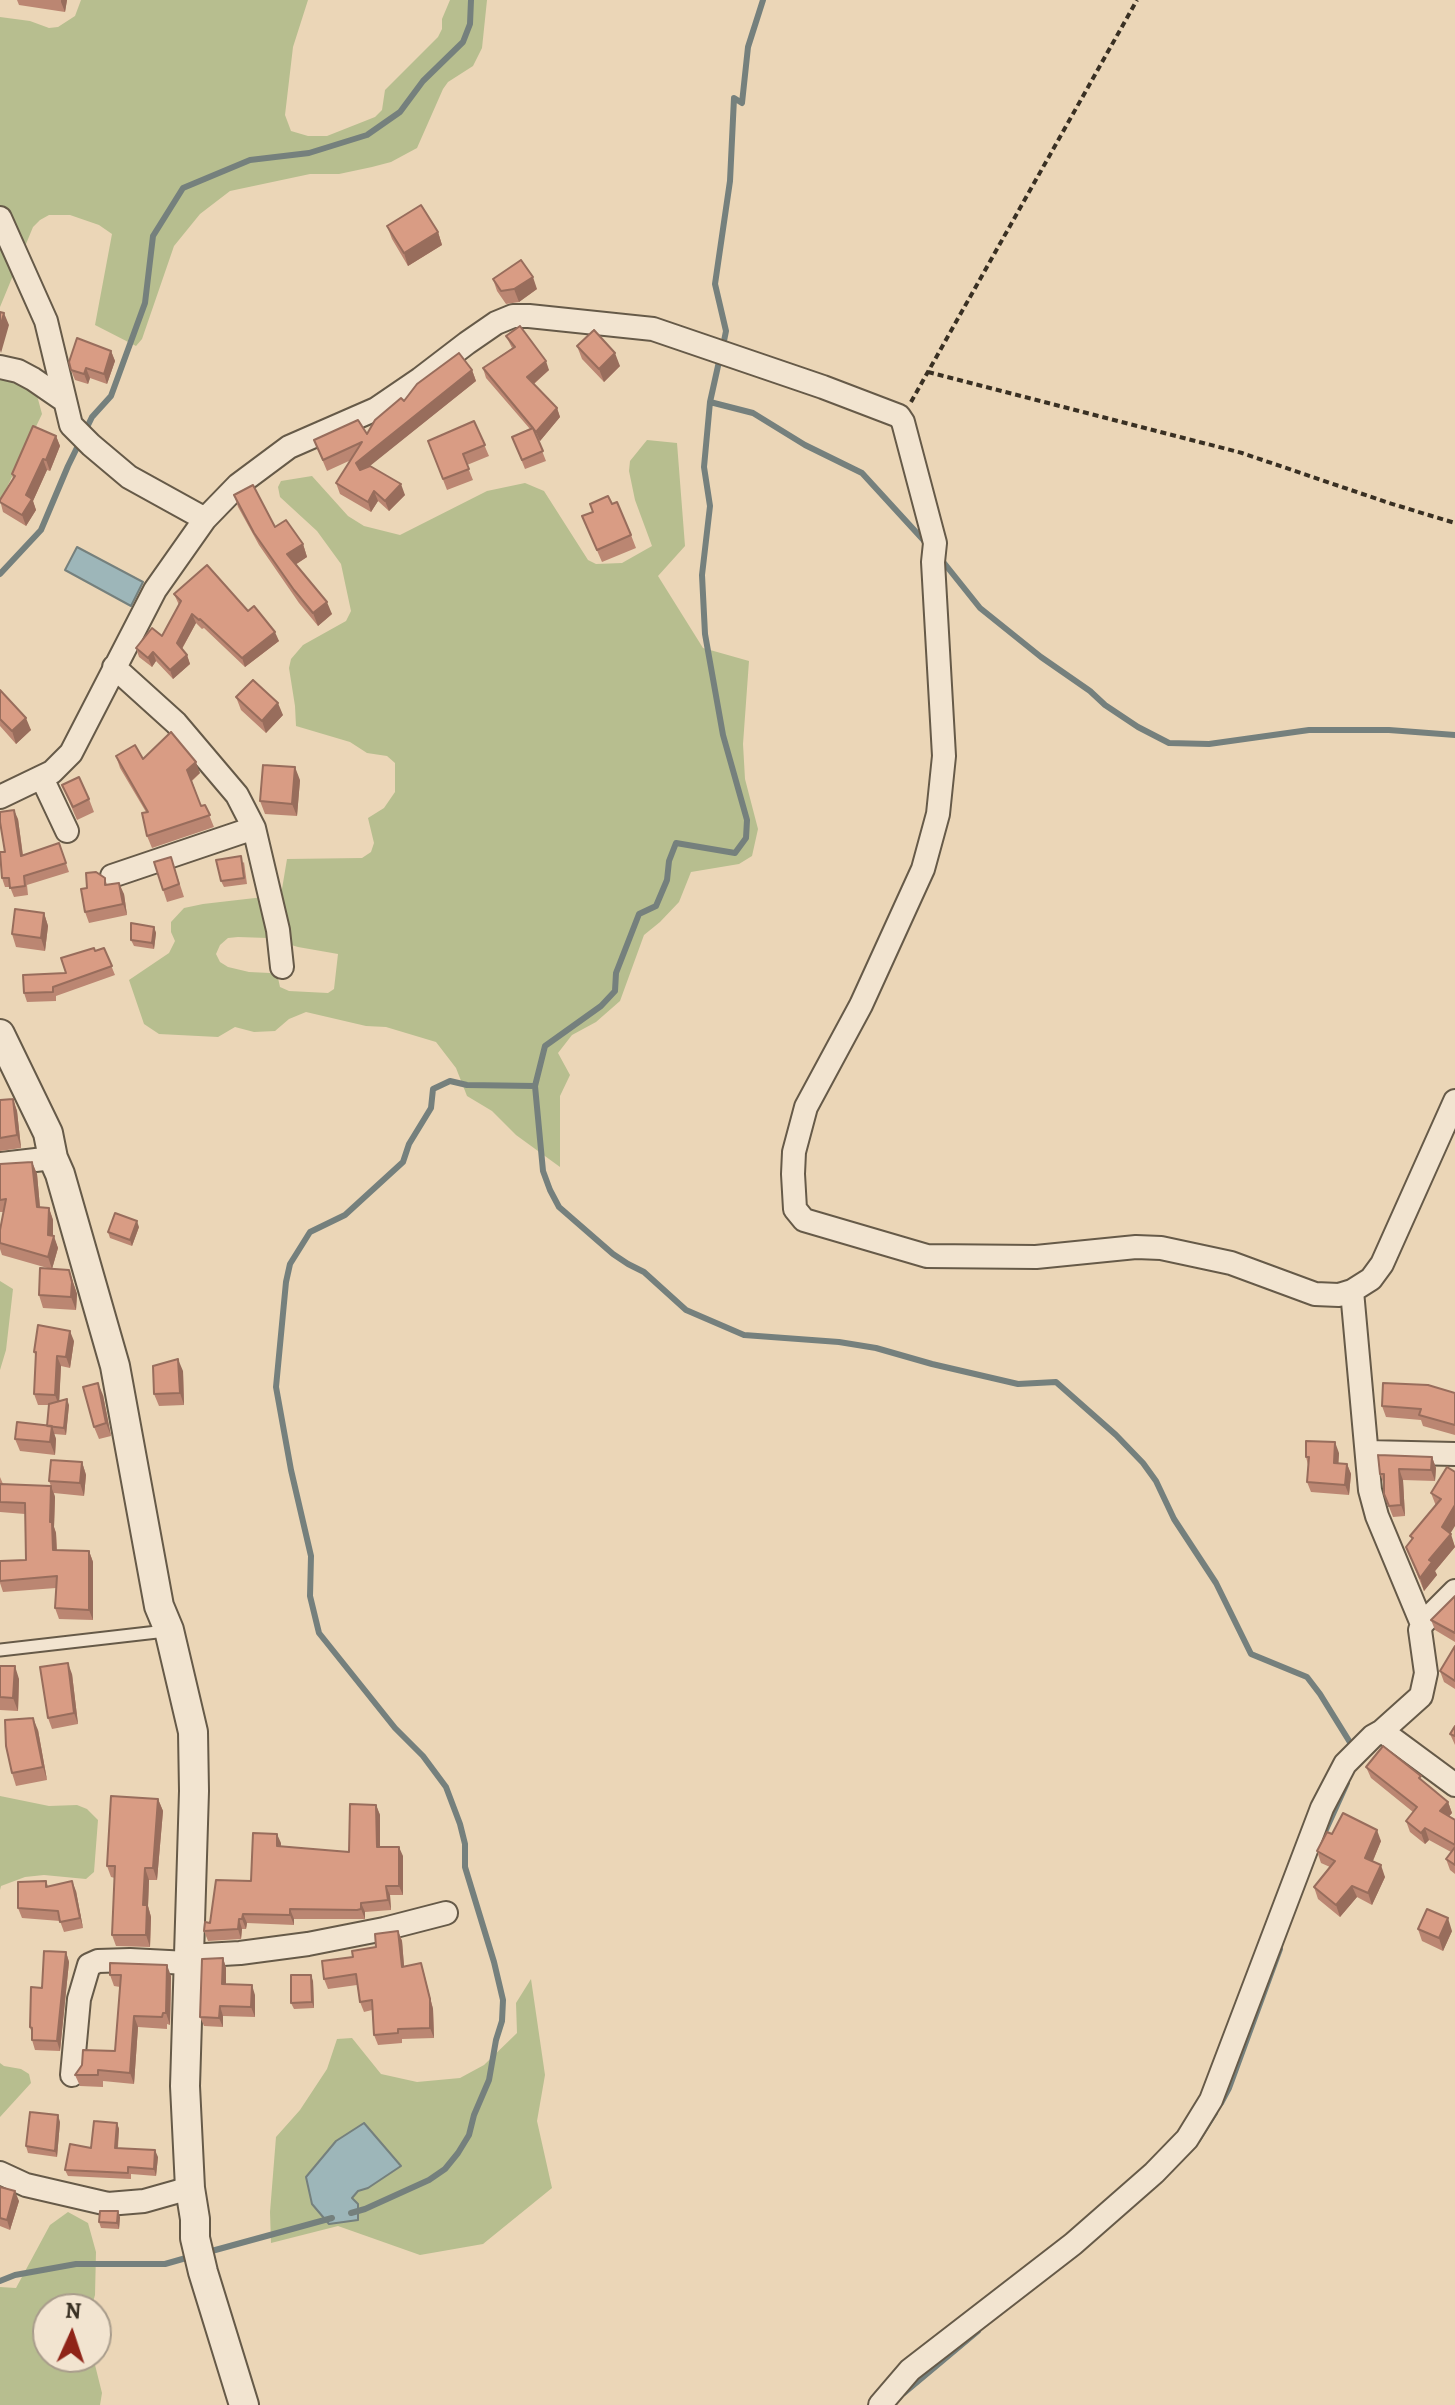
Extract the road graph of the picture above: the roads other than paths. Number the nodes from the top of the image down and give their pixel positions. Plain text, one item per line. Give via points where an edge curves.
1 (0, 218) edge
2 (0, 367) edge
3 (65, 401) junction
4 (205, 519) junction
5 (114, 667) junction
6 (42, 778) junction
7 (0, 797) edge
8 (254, 828) junction
9 (67, 831) dead end
10 (112, 876) dead end
11 (282, 967) dead end
12 (0, 1034) edge
13 (1455, 1101) edge
14 (53, 1158) junction
15 (0, 1164) edge
16 (1352, 1291) junction
17 (1367, 1452) junction
18 (1455, 1454) edge
19 (1455, 1591) edge
20 (1422, 1624) junction
21 (169, 1630) junction
22 (0, 1650) edge
23 (1382, 1731) junction
24 (1455, 1785) edge
25 (446, 1913) dead end
26 (188, 1960) junction
27 (72, 2075) edge
28 (0, 2173) edge
29 (190, 2188) junction
30 (244, 2405) edge
31 (880, 2405) edge

1 - 3 street via 46,321
2 - 3 street via 18,371
3 - 4 street via 71,425 91,445 129,477
4 - 5 street via 155,590
4 - 16 street via 238,485 289,447 376,409 513,316 653,329 902,419 934,552 944,756 938,814 923,869 861,1005 806,1107 794,1152 795,1209 804,1220 927,1256 1036,1257 1161,1248 1231,1263 1315,1294
5 - 6 street via 71,753
5 - 8 street via 176,723 237,795
6 - 7 street
6 - 9 street
8 - 10 street
8 - 11 street
12 - 14 street via 43,1120
13 - 16 street via 1382,1264
14 - 15 street
14 - 21 street via 115,1366 159,1606
16 - 17 street
17 - 18 street
17 - 20 street via 1377,1516
19 - 20 street
20 - 23 street via 1426,1673 1421,1696
21 - 22 lane
21 - 26 street via 193,1732
23 - 24 street
23 - 31 street via 1351,1758 1322,1808 1211,2100 1187,2139 1073,2244 910,2370
25 - 26 street via 308,1944
26 - 27 street via 89,1965 79,1999
26 - 29 street via 185,2086
28 - 29 street via 26,2185 108,2204
29 - 30 street via 203,2272

